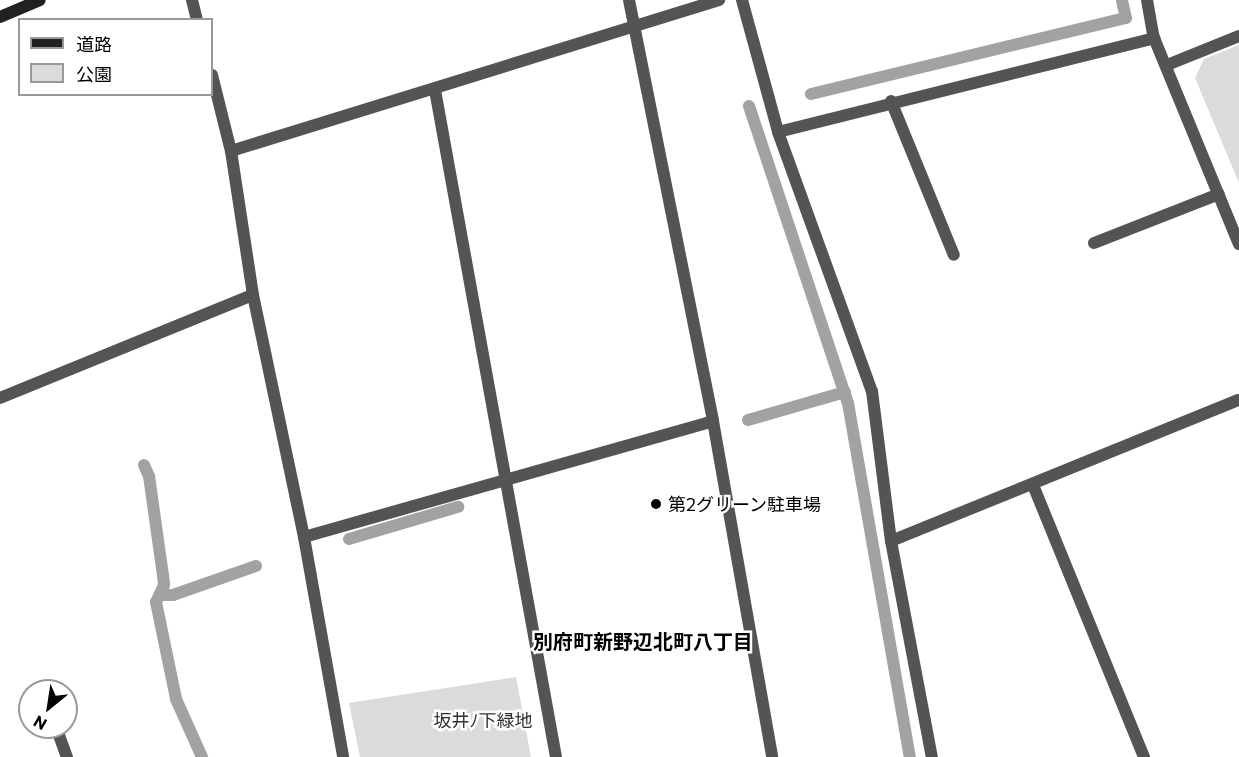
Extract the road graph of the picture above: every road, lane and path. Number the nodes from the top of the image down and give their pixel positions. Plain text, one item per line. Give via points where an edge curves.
1 (39, 0) edge
2 (192, 0) edge
3 (629, 0) edge
4 (719, 0) edge
5 (742, 0) edge
6 (1147, 0) edge
7 (0, 17) edge
8 (196, 18) edge
9 (634, 28) junction
10 (1239, 36) edge
11 (1154, 38) junction
12 (1167, 65) junction
13 (213, 79) edge
14 (435, 90) junction
15 (891, 101) junction
16 (778, 132) junction
17 (231, 151) junction
18 (1219, 194) junction
19 (1094, 243) dead end
20 (1239, 244) edge
21 (954, 255) dead end
22 (253, 296) junction
23 (0, 398) edge
24 (1239, 400) edge
25 (713, 421) junction
26 (508, 480) junction
27 (1033, 485) junction
28 (304, 537) junction
29 (891, 541) junction
30 (61, 739) edge
31 (68, 757) edge
32 (343, 757) edge
33 (556, 757) edge
34 (772, 757) edge
35 (932, 757) edge
36 (1144, 757) edge

1 - 7 street
2 - 8 street
3 - 9 street
4 - 9 street
5 - 16 street
6 - 11 street
9 - 14 street
9 - 25 street
10 - 12 street
11 - 12 street
11 - 15 street
12 - 18 street
13 - 17 street
14 - 17 street
14 - 26 street
15 - 16 street
15 - 21 street
16 - 29 street via 872,391
17 - 22 street
18 - 19 street
18 - 20 street
22 - 23 street
22 - 28 street
24 - 27 street
25 - 26 street
25 - 34 street
26 - 28 street
26 - 33 street
27 - 29 street
27 - 36 street
28 - 32 street
29 - 35 street
30 - 31 street

